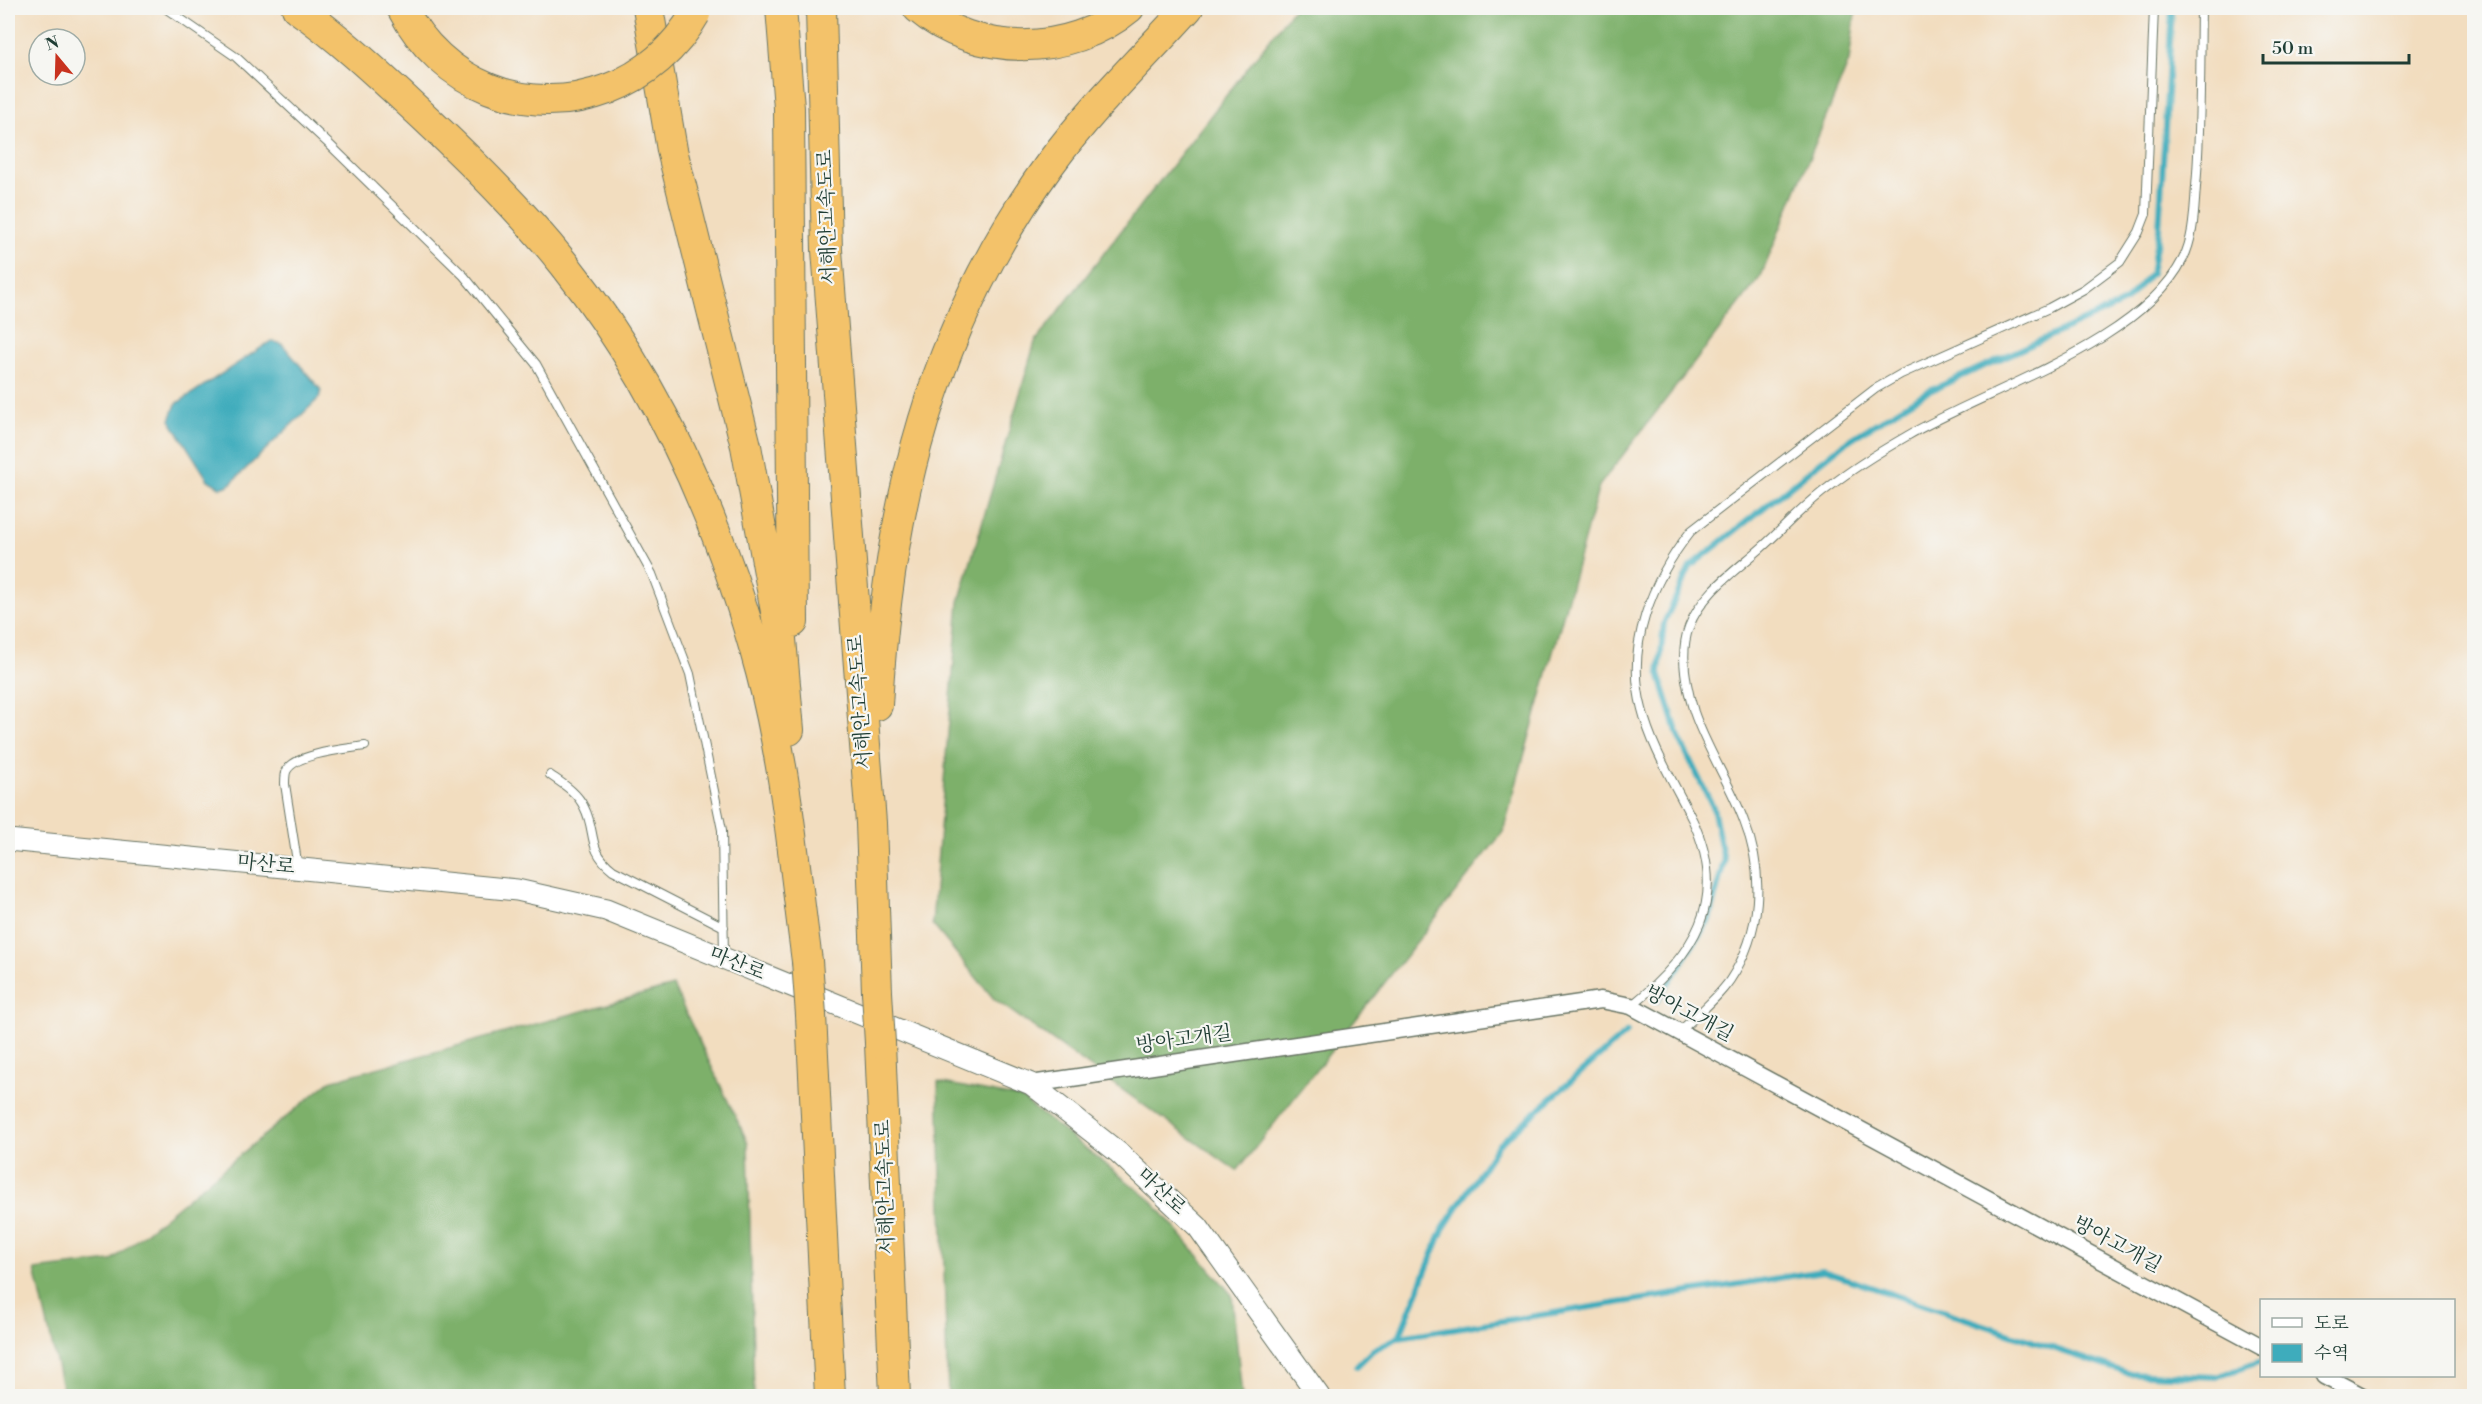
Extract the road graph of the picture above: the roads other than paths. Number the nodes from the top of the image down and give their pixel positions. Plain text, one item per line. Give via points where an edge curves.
1 (165, 8) edge
2 (297, 8) edge
3 (402, 8) edge
4 (648, 8) edge
5 (781, 8) edge
6 (821, 8) edge
7 (918, 8) edge
8 (1129, 8) edge
9 (2154, 8) edge
10 (2201, 8) edge
11 (697, 11) edge
12 (1181, 14) edge
13 (365, 746) dead end
14 (550, 775) dead end
15 (871, 823) junction
16 (8, 840) edge
17 (298, 868) junction
18 (724, 927) junction
19 (724, 959) junction
20 (807, 961) junction
21 (1631, 1005) junction
22 (1679, 1032) junction
23 (1031, 1084) junction
24 (2260, 1346) edge
25 (2326, 1377) edge
26 (830, 1396) edge
27 (895, 1396) edge
28 (1319, 1396) edge
29 (2362, 1396) edge

1 - 18 lane via 236,57 330,145 464,276 536,364 652,574 690,674 722,830
2 - 20 highway via 413,107 488,177 526,220 588,296 669,429 725,558 762,675 786,804
3 - 11 highway, bridge via 418,35 442,61 472,82 516,98 546,101 582,97 639,74 678,40
4 - 20 highway via 672,150 746,446 774,595 787,695
5 - 20 highway, 서해안고속도로 via 789,108 794,662
6 - 15 highway, 서해안고속도로 via 827,250
7 - 8 highway via 961,35 1019,45 1075,35 1108,22
9 - 21 lane via 2145,214 2120,262 2084,290 1875,389 1691,531 1659,580 1638,648 1641,706 1653,742 1703,844 1709,893 1704,915 1683,954 1669,973
10 - 22 lane via 2194,218 2183,258 2170,279 2138,313 2110,331 2024,379 1908,435 1829,487 1712,591 1694,615 1688,630 1685,677 1701,731 1751,839 1758,895 1748,946 1729,981
12 - 15 highway via 1051,163 993,252 953,335 910,462 895,537 879,670
13 - 17 lane via 305,757 286,771
14 - 18 lane via 584,805 592,842 603,862
15 - 27 highway, 서해안고속도로, bridge
16 - 17 street, 마산로
17 - 19 street, 마산로 via 517,890 606,910
18 - 19 lane
19 - 23 street, 마산로
20 - 26 highway, 서해안고속도로, bridge
21 - 22 street, 방아고개길
21 - 23 street, 방아고개길 via 1601,1000
22 - 24 street, 방아고개길
23 - 28 street, 마산로 via 1119,1153 1197,1227
25 - 29 street

